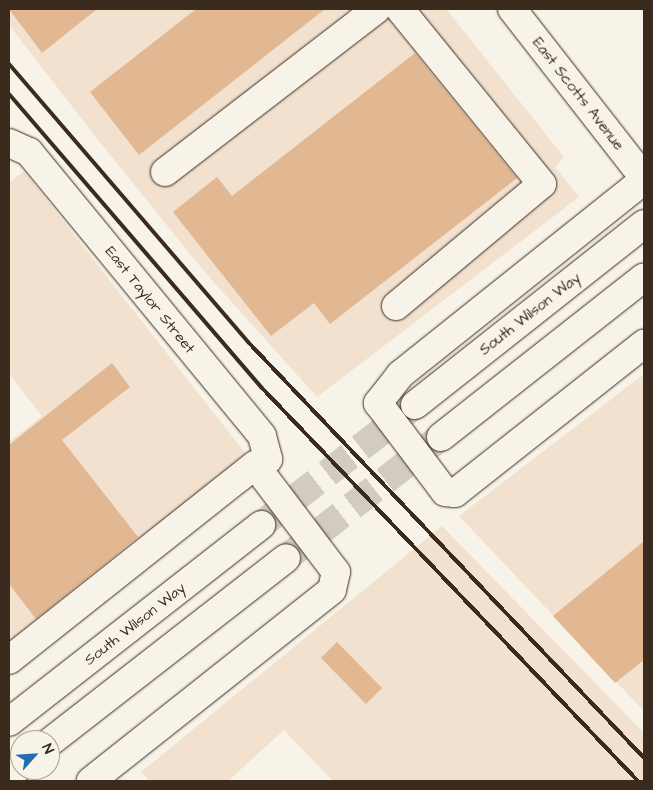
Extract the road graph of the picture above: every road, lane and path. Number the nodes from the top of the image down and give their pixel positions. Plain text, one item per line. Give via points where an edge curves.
1 (377, 9) edge
2 (400, 9) edge
3 (512, 9) edge
4 (9, 144) edge
5 (165, 172) dead end
6 (644, 179) edge
7 (644, 224) edge
8 (644, 276) edge
9 (396, 306) dead end
10 (644, 344) edge
11 (416, 404) tunnel mouth
12 (441, 437) tunnel mouth
13 (255, 466) junction
14 (261, 525) tunnel mouth
15 (286, 558) tunnel mouth
16 (9, 660) edge
17 (9, 722) edge
18 (60, 734) edge
19 (96, 780) edge

1 - 5 main road
2 - 9 main road via 542,184
3 - 6 main road, East Scotts Avenue
4 - 13 main road, East Taylor Street via 30,152 262,436 268,459
6 - 10 main road via 400,374 378,403 445,492 455,494
7 - 11 main road, South Wilson Way
8 - 12 main road
13 - 16 main road
13 - 19 main road via 336,572 332,590
14 - 17 main road, South Wilson Way
15 - 18 main road

